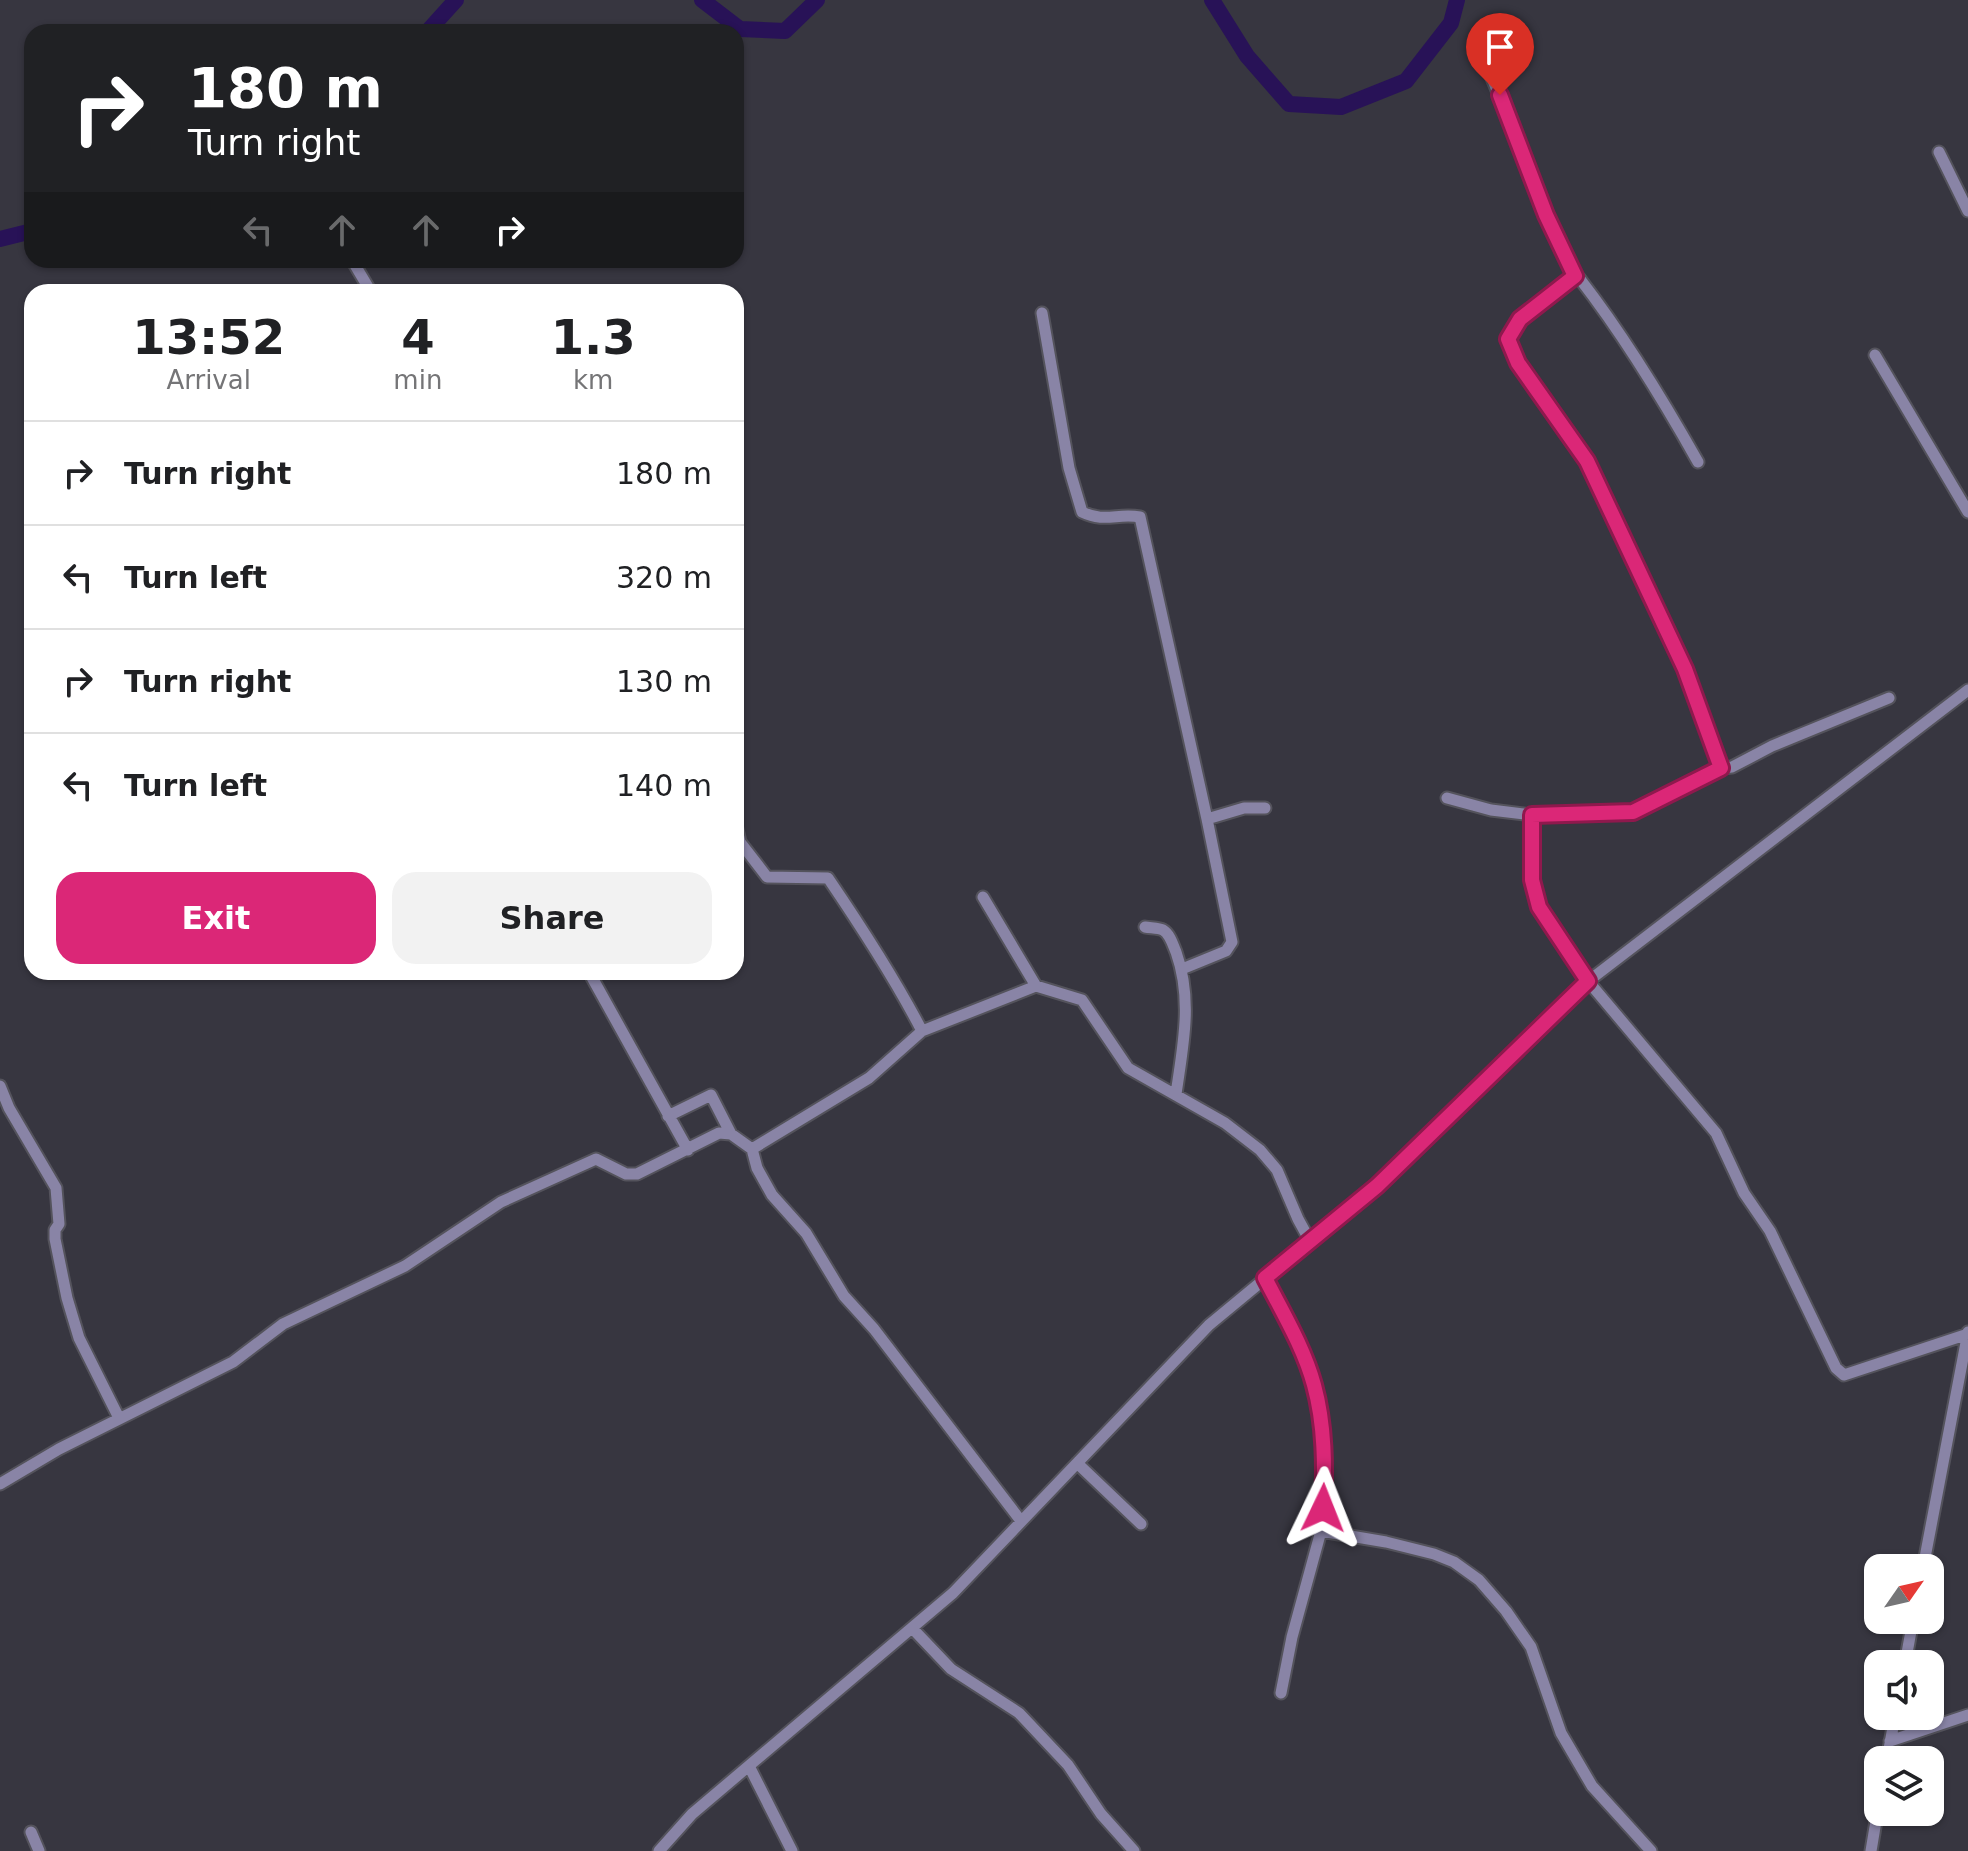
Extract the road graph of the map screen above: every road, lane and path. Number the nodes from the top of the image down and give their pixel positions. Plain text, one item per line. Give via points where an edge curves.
1 (1477, 43) dead end
2 (1939, 152) dead end
3 (1968, 211) edge
4 (1575, 276) junction
5 (1042, 313) dead end
6 (1875, 355) dead end
7 (1698, 462) dead end
8 (1968, 512) edge
9 (1968, 690) edge
10 (1889, 698) dead end
11 (1721, 768) junction
12 (1447, 798) dead end
13 (1265, 808) dead end
14 (1532, 815) junction
15 (1207, 819) junction
16 (744, 847) edge
17 (983, 897) dead end
18 (1145, 927) dead end
19 (1182, 969) junction
20 (594, 980) edge
21 (1588, 981) junction
22 (1036, 986) junction
23 (922, 1031) junction
24 (0, 1086) edge
25 (1176, 1094) junction
26 (668, 1116) junction
27 (731, 1134) junction
28 (752, 1149) junction
29 (688, 1150) junction
30 (1310, 1241) junction
31 (1265, 1278) junction
32 (1968, 1333) edge
33 (119, 1418) junction
34 (1077, 1463) junction
35 (0, 1484) edge
36 (1021, 1521) junction
37 (1141, 1524) dead end
38 (1321, 1531) junction
39 (1926, 1554) edge
40 (912, 1628) junction
41 (1281, 1693) dead end
42 (1968, 1715) edge
43 (1892, 1730) edge
44 (1890, 1741) junction
45 (1889, 1746) edge
46 (749, 1766) junction
47 (1875, 1826) edge
48 (31, 1832) dead end
49 (39, 1851) edge
50 (659, 1851) edge
51 (792, 1851) edge
52 (1134, 1851) edge
53 (1651, 1851) edge
54 (1871, 1851) edge

1 - 4 street
2 - 3 street
4 - 7 street via 1615,323
4 - 11 street via 1520,319 1508,339 1518,363 1587,461 1685,669
5 - 15 street via 1069,468 1082,512 1096,518 1140,517
6 - 8 street
9 - 21 street
10 - 11 street
11 - 14 street via 1633,812
12 - 14 street
13 - 15 street
14 - 21 street via 1532,880 1539,907
15 - 19 street via 1232,942 1226,951
16 - 23 street via 767,877 828,878
17 - 22 street
18 - 19 street via 1163,930
19 - 25 street via 1186,1027
20 - 26 street
21 - 30 street via 1377,1186
21 - 32 street via 1716,1133 1836,1368 1844,1375
22 - 23 street
22 - 25 street via 1082,1000 1128,1068
23 - 28 street via 869,1078
24 - 33 street via 56,1188 55,1239 67,1298 79,1338
25 - 30 street via 1260,1150 1277,1170
26 - 27 street via 711,1095
26 - 29 street
27 - 28 street
27 - 29 street via 719,1133
28 - 36 street via 772,1195 806,1233 844,1296
29 - 33 street via 637,1174 596,1159 534,1186 405,1266 283,1324 233,1362
30 - 31 street
31 - 34 street via 1209,1325
31 - 38 street via 1314,1384 1324,1458
32 - 39 street
33 - 35 street
34 - 36 street
34 - 37 street
36 - 40 street
38 - 41 street
38 - 53 street via 1425,1552 1454,1562 1479,1580 1531,1647 1561,1733 1592,1786
40 - 46 street
40 - 52 street via 951,1669 1019,1713 1068,1765
42 - 44 street
43 - 44 street
44 - 45 street
46 - 50 street via 692,1814
46 - 51 street
47 - 54 street
48 - 49 street

